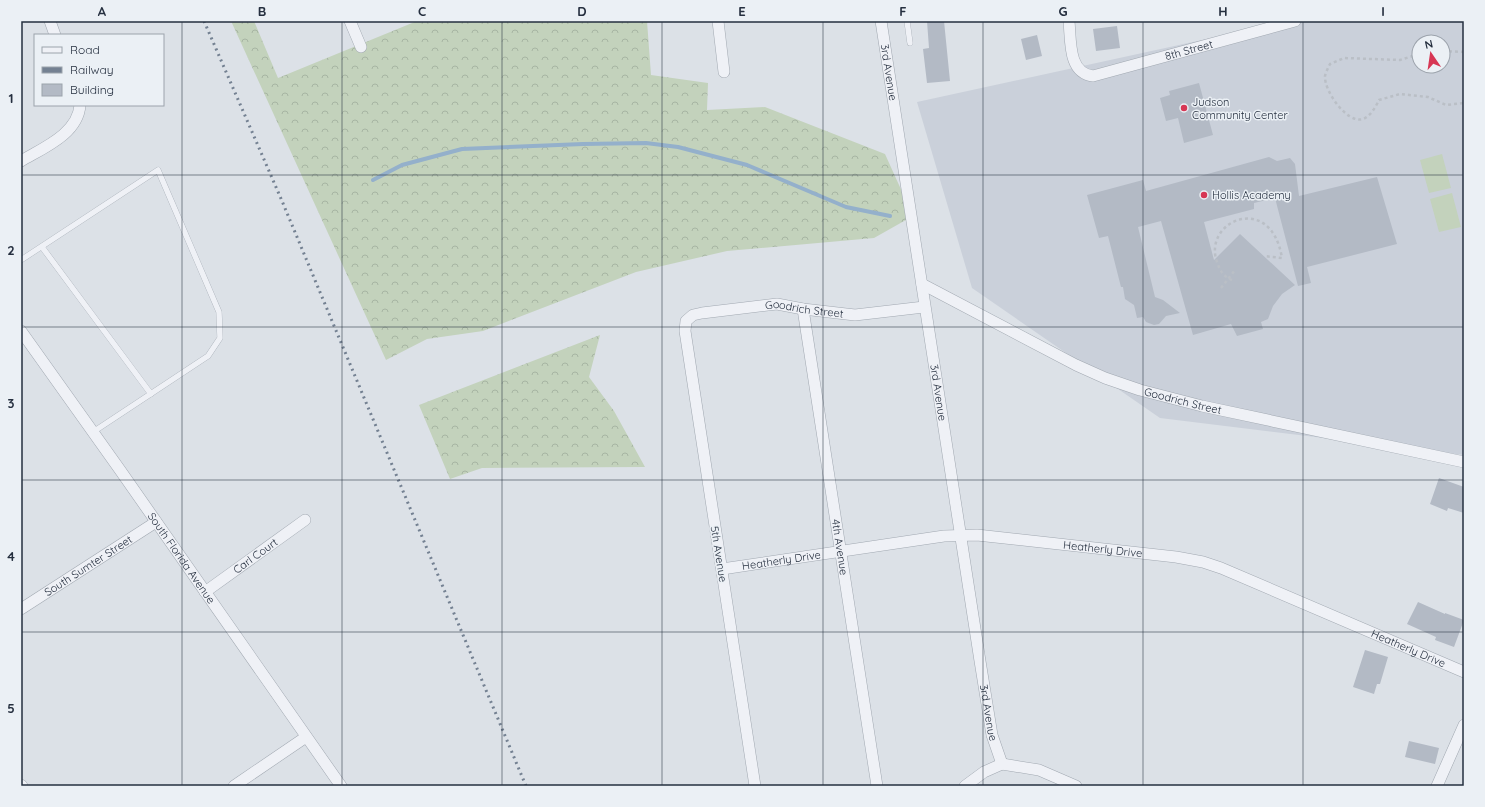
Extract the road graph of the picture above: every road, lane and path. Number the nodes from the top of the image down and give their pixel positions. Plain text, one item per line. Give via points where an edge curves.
1 (50, 21) edge
2 (350, 21) edge
3 (718, 21) edge
4 (881, 21) edge
5 (908, 21) edge
6 (1069, 21) edge
7 (1295, 21) edge
8 (55, 34) edge
9 (910, 43) dead end
10 (362, 47) dead end
11 (1451, 51) edge
12 (1464, 52) edge
13 (1411, 57) edge
14 (724, 72) dead end
15 (1464, 103) edge
16 (80, 106) edge
17 (21, 160) edge
18 (42, 247) junction
19 (1264, 256) dead end
20 (21, 260) edge
21 (1235, 270) dead end
22 (1229, 278) junction
23 (1232, 280) dead end
24 (922, 284) junction
25 (1222, 288) dead end
26 (924, 307) junction
27 (803, 309) junction
28 (686, 321) joint
29 (21, 331) edge
30 (151, 394) junction
31 (93, 432) junction
32 (1464, 462) edge
33 (305, 520) dead end
34 (156, 522) junction
35 (961, 536) junction
36 (841, 551) junction
37 (722, 569) junction
38 (205, 592) junction
39 (21, 609) edge
40 (1464, 672) edge
41 (1464, 725) edge
42 (306, 737) junction
43 (1002, 764) junction
44 (234, 786) edge
45 (341, 786) edge
46 (755, 786) edge
47 (877, 786) edge
48 (965, 786) edge
49 (1076, 786) edge
50 (1437, 786) edge

1 - 8 street
2 - 10 street
3 - 14 street
4 - 24 street, 3rd Avenue
5 - 9 lane
6 - 7 street, 8th Street via 1077,68 1082,73 1093,76
11 - 12 path
13 - 15 path via 1400,60 1344,58 1330,64 1325,76 1328,92 1342,109 1356,119 1364,118 1374,110 1379,100 1400,94 1428,97 1446,105
16 - 17 street via 75,122 65,133
18 - 20 lane
18 - 30 lane
18 - 30 lane via 158,170 219,312 220,338 208,356
19 - 22 path via 1282,258 1278,241 1267,224 1250,218 1230,224 1217,236 1214,246 1217,265 1226,278
21 - 22 path
22 - 23 path
22 - 25 path
24 - 26 street, 3rd Avenue
24 - 32 street, Goodrich Street via 1076,365 1133,387 1202,406
26 - 27 street, Goodrich Street via 855,315
26 - 35 street, 3rd Avenue
27 - 28 street, Goodrich Street via 777,304 702,313
27 - 36 street, 4th Avenue
28 - 37 street, 5th Avenue via 685,331
29 - 31 street, South Florida Avenue
30 - 31 lane
31 - 34 street, South Florida Avenue
33 - 38 street, Carl Court
34 - 38 street, South Florida Avenue
34 - 39 street, South Sumter Street
35 - 36 street, Heatherly Drive via 944,536
35 - 40 street, Heatherly Drive via 994,536 1203,562
35 - 43 street, 3rd Avenue via 992,735
36 - 37 street, Heatherly Drive
36 - 47 street, 4th Avenue
37 - 46 street, 5th Avenue
38 - 42 street, South Florida Avenue
41 - 50 street
42 - 44 street
42 - 45 street, South Florida Avenue
43 - 48 street via 984,772
43 - 49 street via 1039,770

